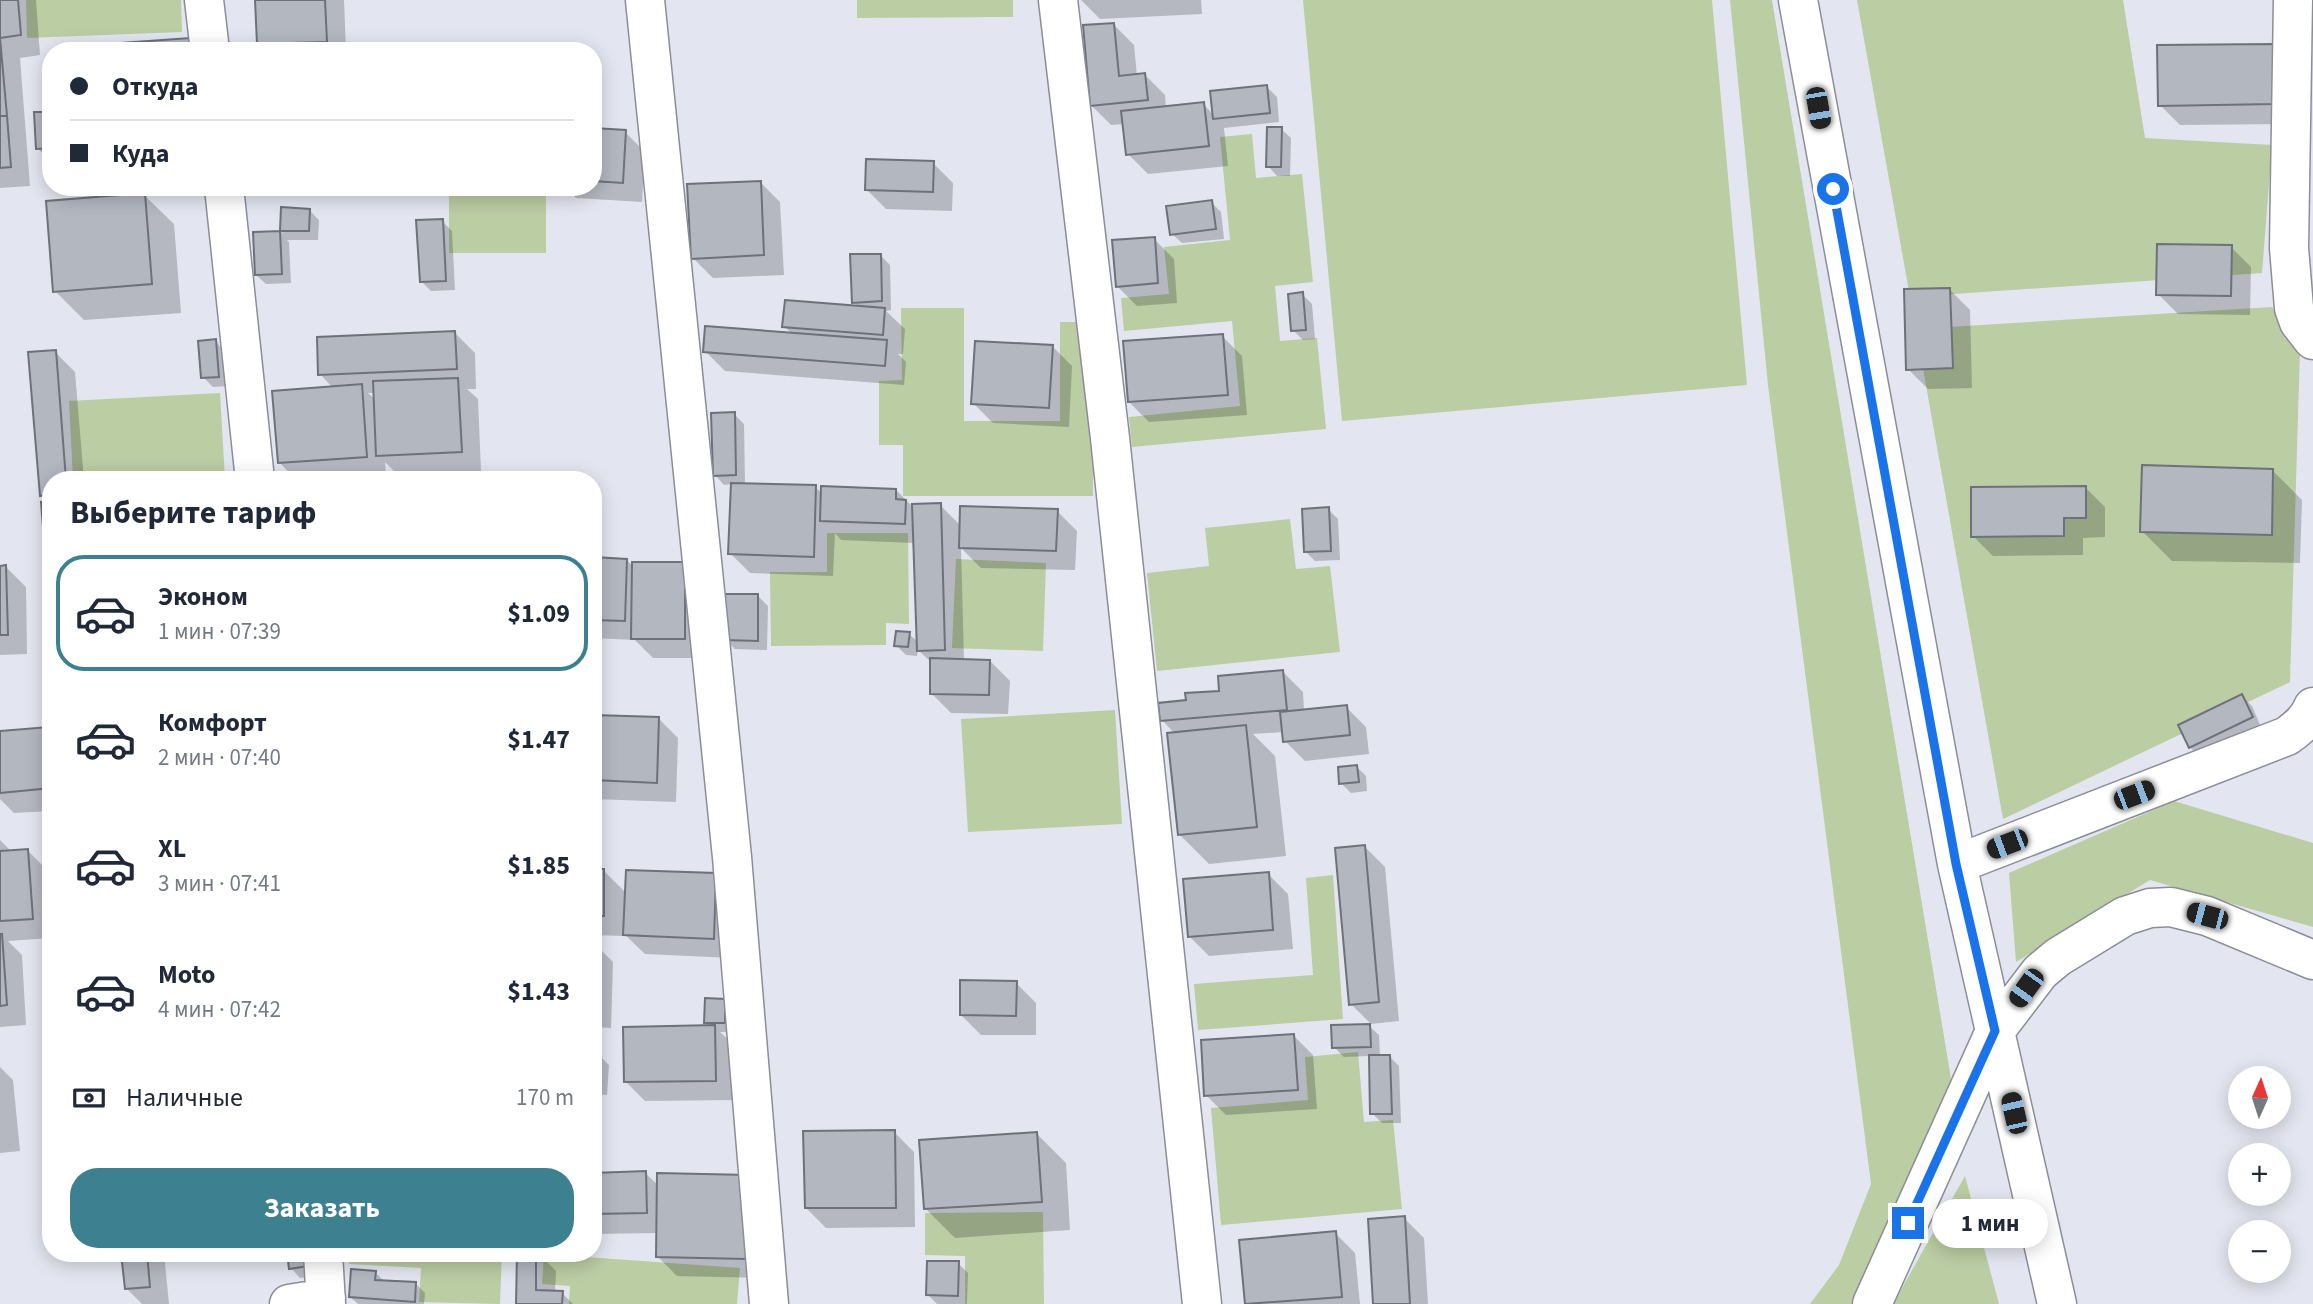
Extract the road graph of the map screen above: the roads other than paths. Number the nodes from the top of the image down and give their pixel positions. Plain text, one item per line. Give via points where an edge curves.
1 (204, 0) edge
2 (645, 0) edge
3 (1058, 0) edge
4 (1798, 0) edge
5 (2293, 0) edge
6 (208, 42) edge
7 (225, 196) edge
8 (2313, 340) edge
9 (254, 471) edge
10 (2313, 707) edge
11 (1956, 864) junction
12 (2313, 960) edge
13 (1995, 1031) junction
14 (324, 1262) edge
15 (326, 1301) edge
16 (289, 1304) edge
17 (769, 1304) edge
18 (1202, 1304) edge
19 (1872, 1304) edge
20 (2057, 1304) edge

1 - 6 street
2 - 17 street via 732,857
3 - 18 street via 1110,438
4 - 11 street
5 - 8 street via 2291,270 2294,308
7 - 9 street
10 - 11 street via 2287,736
11 - 13 street
12 - 13 street via 2207,916 2171,907 2150,908 2125,916 2039,971
13 - 19 street
13 - 20 street
14 - 15 street
15 - 16 street

